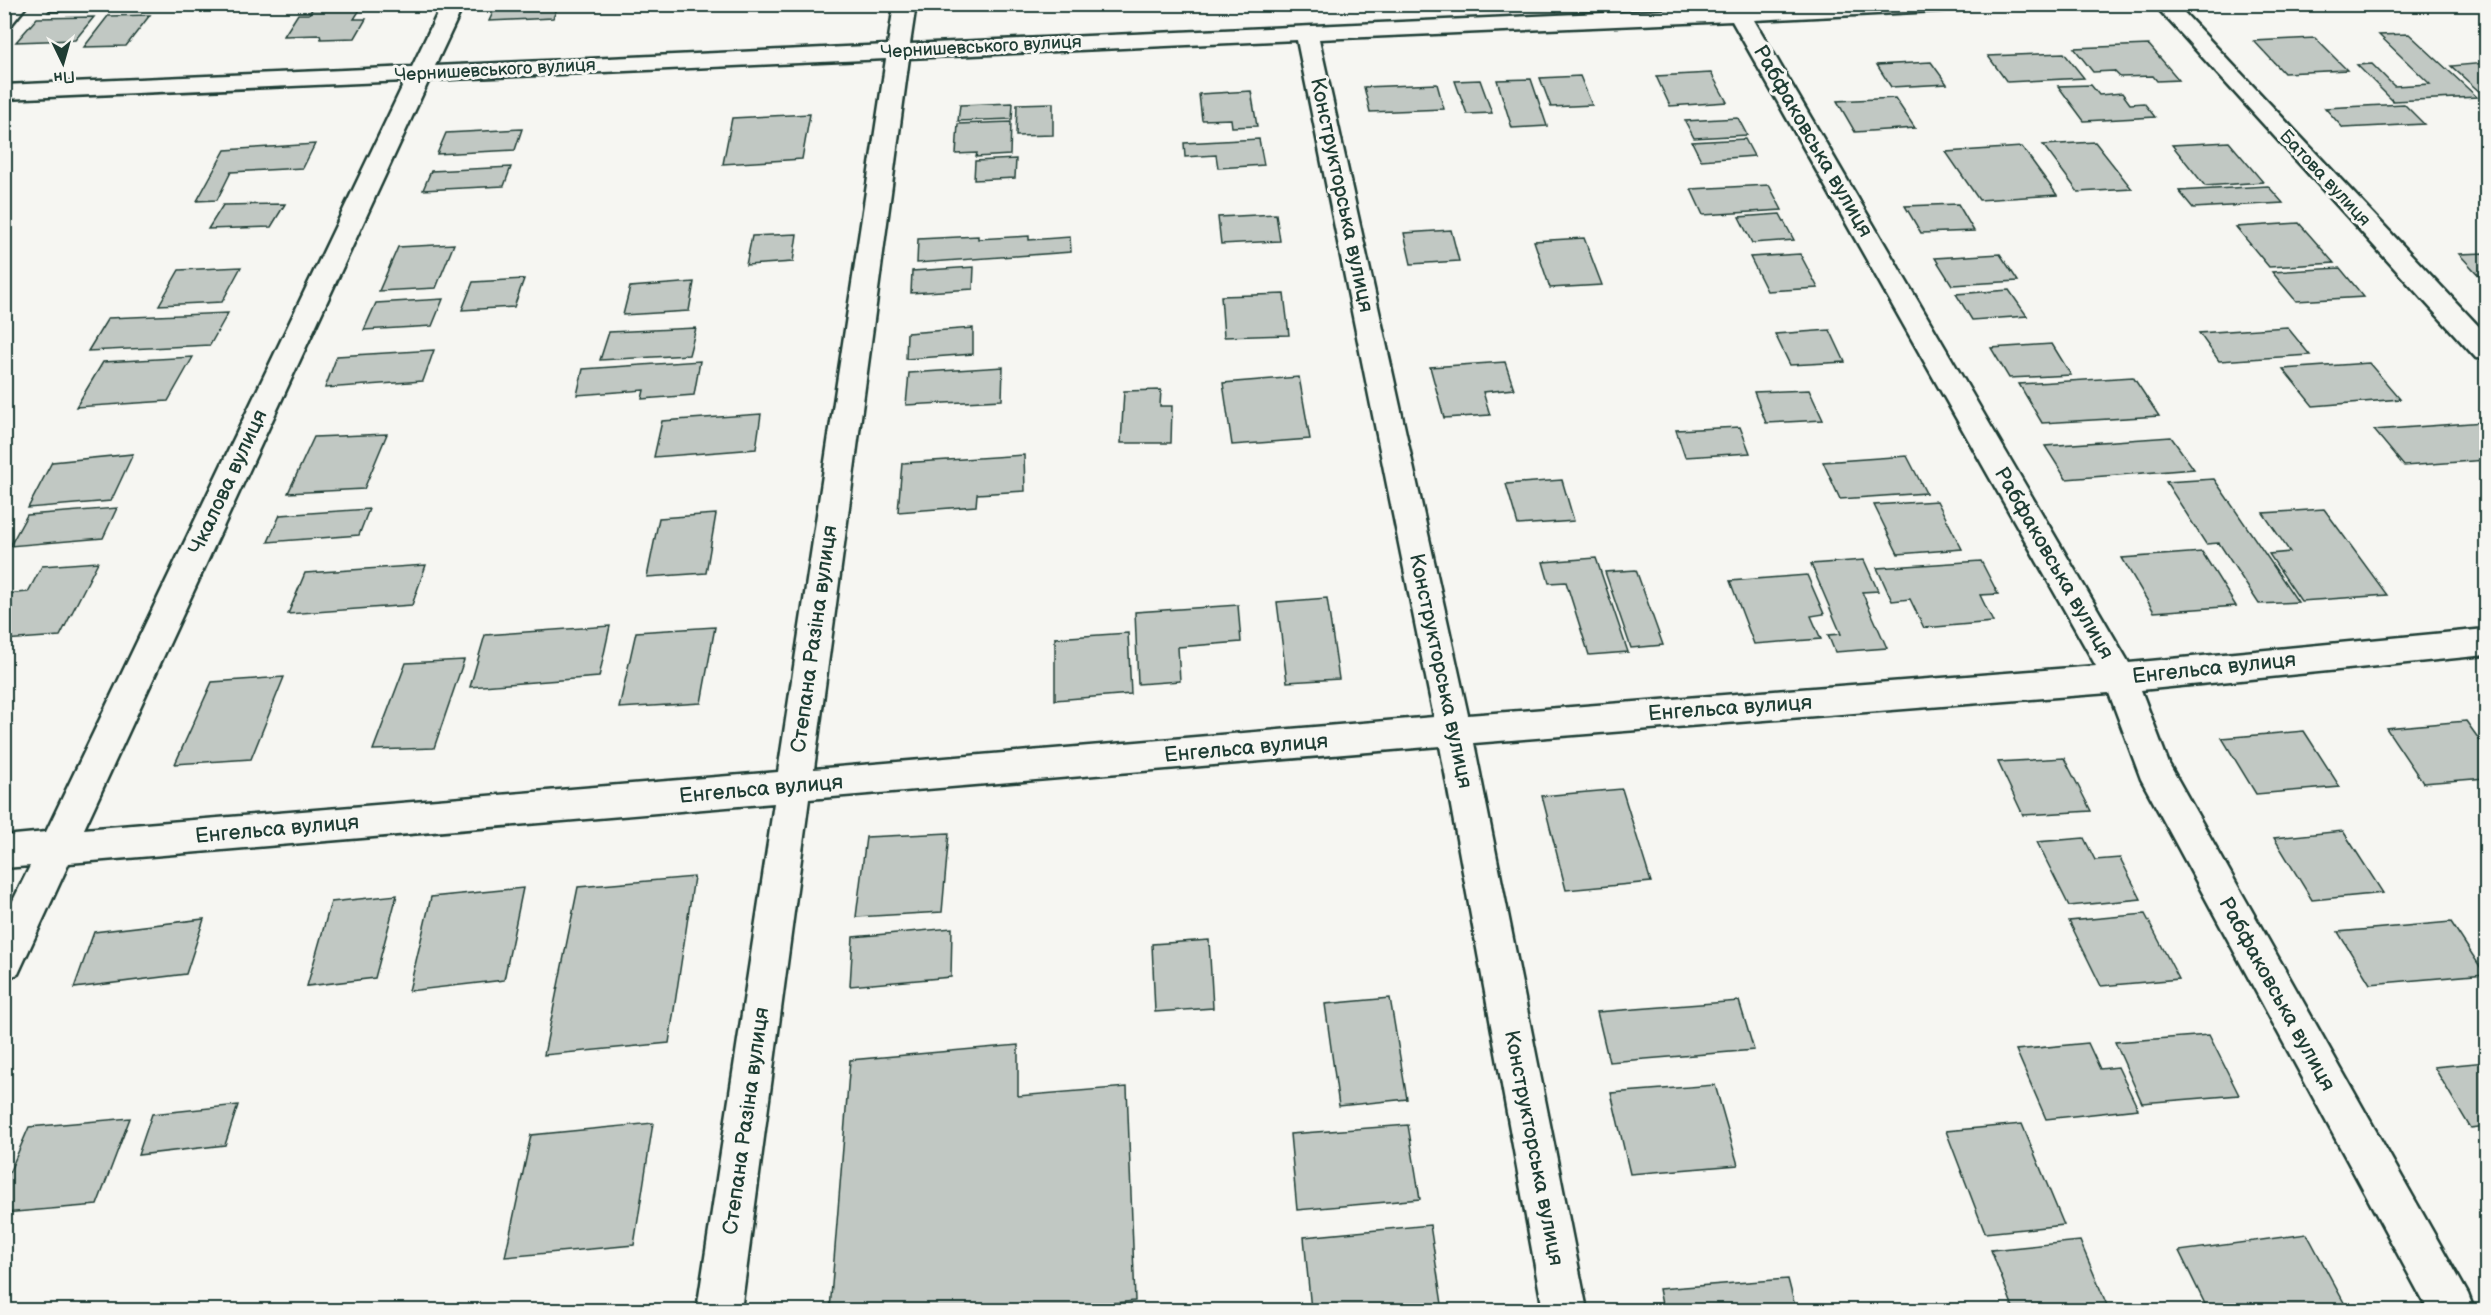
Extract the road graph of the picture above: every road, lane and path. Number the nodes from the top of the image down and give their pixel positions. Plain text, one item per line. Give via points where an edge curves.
1 (18, 4) edge
2 (453, 4) edge
3 (905, 4) edge
4 (1957, 4) edge
5 (2164, 4) edge
6 (1619, 13) edge
7 (1740, 15) junction
8 (4, 19) edge
9 (1308, 33) junction
10 (898, 51) junction
11 (420, 74) junction
12 (4, 92) edge
13 (2487, 351) edge
14 (2487, 642) edge
15 (2120, 678) junction
16 (1454, 730) junction
17 (792, 787) junction
18 (57, 847) junction
19 (4, 852) edge
20 (4, 961) edge
21 (719, 1311) edge
22 (1565, 1311) edge
23 (2452, 1311) edge

1 - 8 street
2 - 11 street, Чкалова вулиця
3 - 10 street, Степана Разіна вулиця
4 - 7 street, Чернишевського вулиця
5 - 13 street, Батова вулиця
6 - 7 street, Чернишевського вулиця
6 - 9 street, Чернишевського вулиця
7 - 15 street, Рабфаковська вулиця
9 - 10 street, Чернишевського вулиця
9 - 16 street, Конструкторська вулиця
10 - 11 street, Чернишевського вулиця
10 - 17 street, Степана Разіна вулиця
11 - 12 street, Чернишевського вулиця
11 - 18 street, Чкалова вулиця
14 - 15 street, Енгельса вулиця
15 - 16 street, Енгельса вулиця
15 - 23 street, Рабфаковська вулиця via 2152,768
16 - 17 street, Енгельса вулиця
16 - 22 street, Конструкторська вулиця
17 - 18 street, Енгельса вулиця
17 - 21 street, Степана Разіна вулиця
18 - 19 street, Енгельса вулиця
18 - 20 street, Чкалова вулиця

